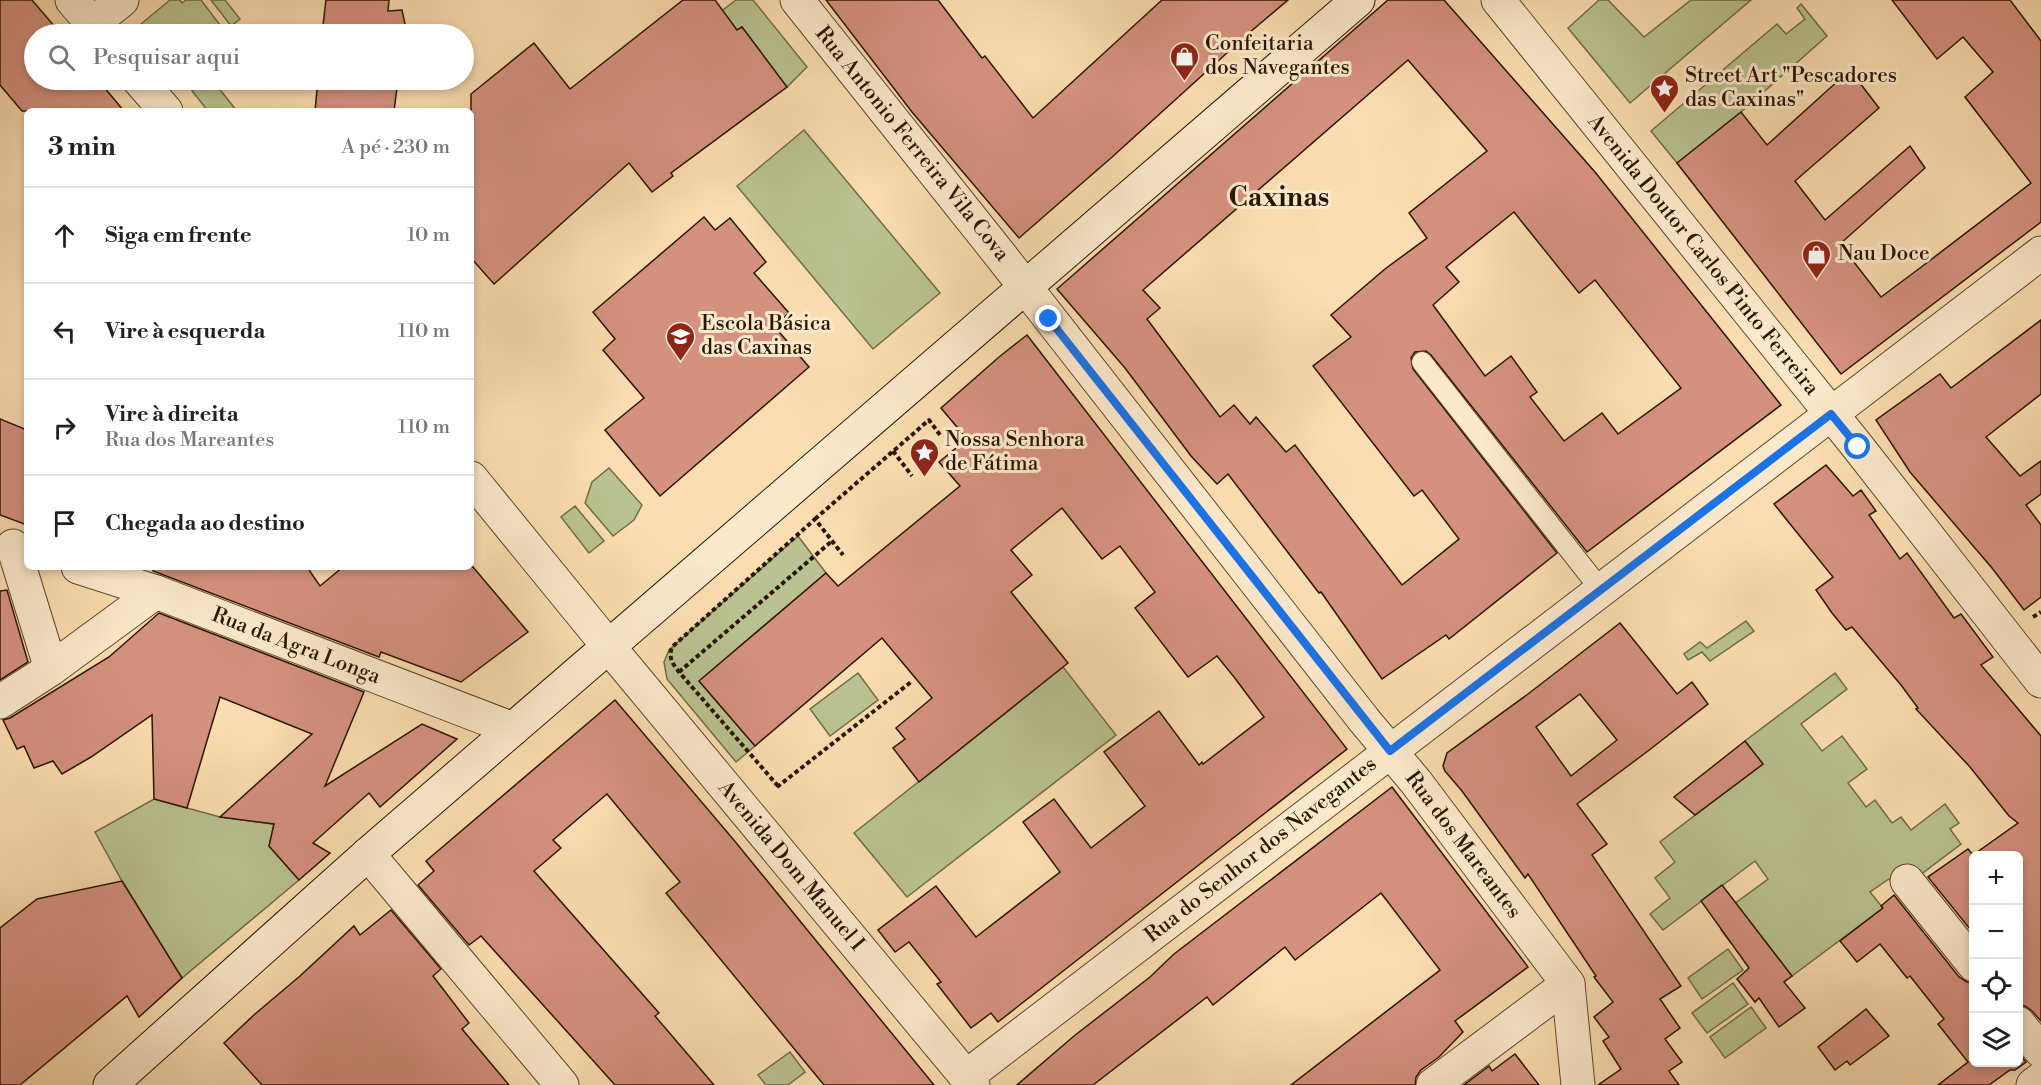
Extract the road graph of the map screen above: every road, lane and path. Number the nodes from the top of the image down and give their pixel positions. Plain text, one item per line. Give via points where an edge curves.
1 (122, 0) edge
2 (797, 0) edge
3 (1358, 0) edge
4 (1498, 0) edge
5 (89, 20) edge
6 (148, 90) edge
7 (163, 108) edge
8 (2041, 253) edge
9 (1026, 288) junction
10 (1422, 362) dead end
11 (1831, 414) junction
12 (940, 435) dead end
13 (893, 451) junction
14 (912, 476) dead end
15 (474, 482) edge
16 (815, 519) junction
17 (832, 541) junction
18 (13, 545) edge
19 (843, 555) dead end
20 (87, 570) edge
21 (1601, 590) junction
22 (156, 592) junction
23 (609, 647) junction
24 (51, 669) junction
25 (679, 672) junction
26 (2041, 681) edge
27 (911, 682) dead end
28 (0, 702) edge
29 (513, 729) junction
30 (1390, 751) junction
31 (368, 854) junction
32 (1907, 881) dead end
33 (1969, 959) edge
34 (1568, 984) junction
35 (2023, 1028) edge
36 (2041, 1051) edge
37 (2041, 1079) edge
38 (970, 1081) edge
39 (110, 1085) edge
40 (562, 1085) edge
41 (1433, 1085) edge
42 (1578, 1085) edge
43 (2033, 1085) edge

1 - 5 street
2 - 9 street, Rua Antonio Ferreira Vila Cova
3 - 9 street
4 - 11 street, Avenida Doutor Carlos Pinto Ferreira
6 - 7 street
8 - 11 street, Rua do Senhor dos Navegantes
9 - 23 street
9 - 30 street, Rua dos Mareantes
10 - 21 lane
11 - 21 street, Rua do Senhor dos Navegantes
11 - 26 street, Avenida Doutor Carlos Pinto Ferreira
12 - 13 path via 929,420
13 - 14 path
13 - 16 path
15 - 23 street, Avenida Dom Manuel I
16 - 17 path
16 - 25 path via 672,647 671,662
17 - 19 path
17 - 25 path
18 - 24 street
20 - 22 street, Rua da Agra Longa
21 - 30 street, Rua do Senhor dos Navegantes
22 - 24 street
22 - 29 street, Rua da Agra Longa
23 - 29 street
23 - 38 street, Avenida Dom Manuel I
24 - 28 street
25 - 27 path via 778,786
29 - 31 street
30 - 34 street, Rua dos Mareantes
30 - 38 street, Rua do Senhor dos Navegantes
31 - 39 street
31 - 40 street
32 - 33 street
34 - 41 street
34 - 42 street
35 - 36 street
37 - 43 street

